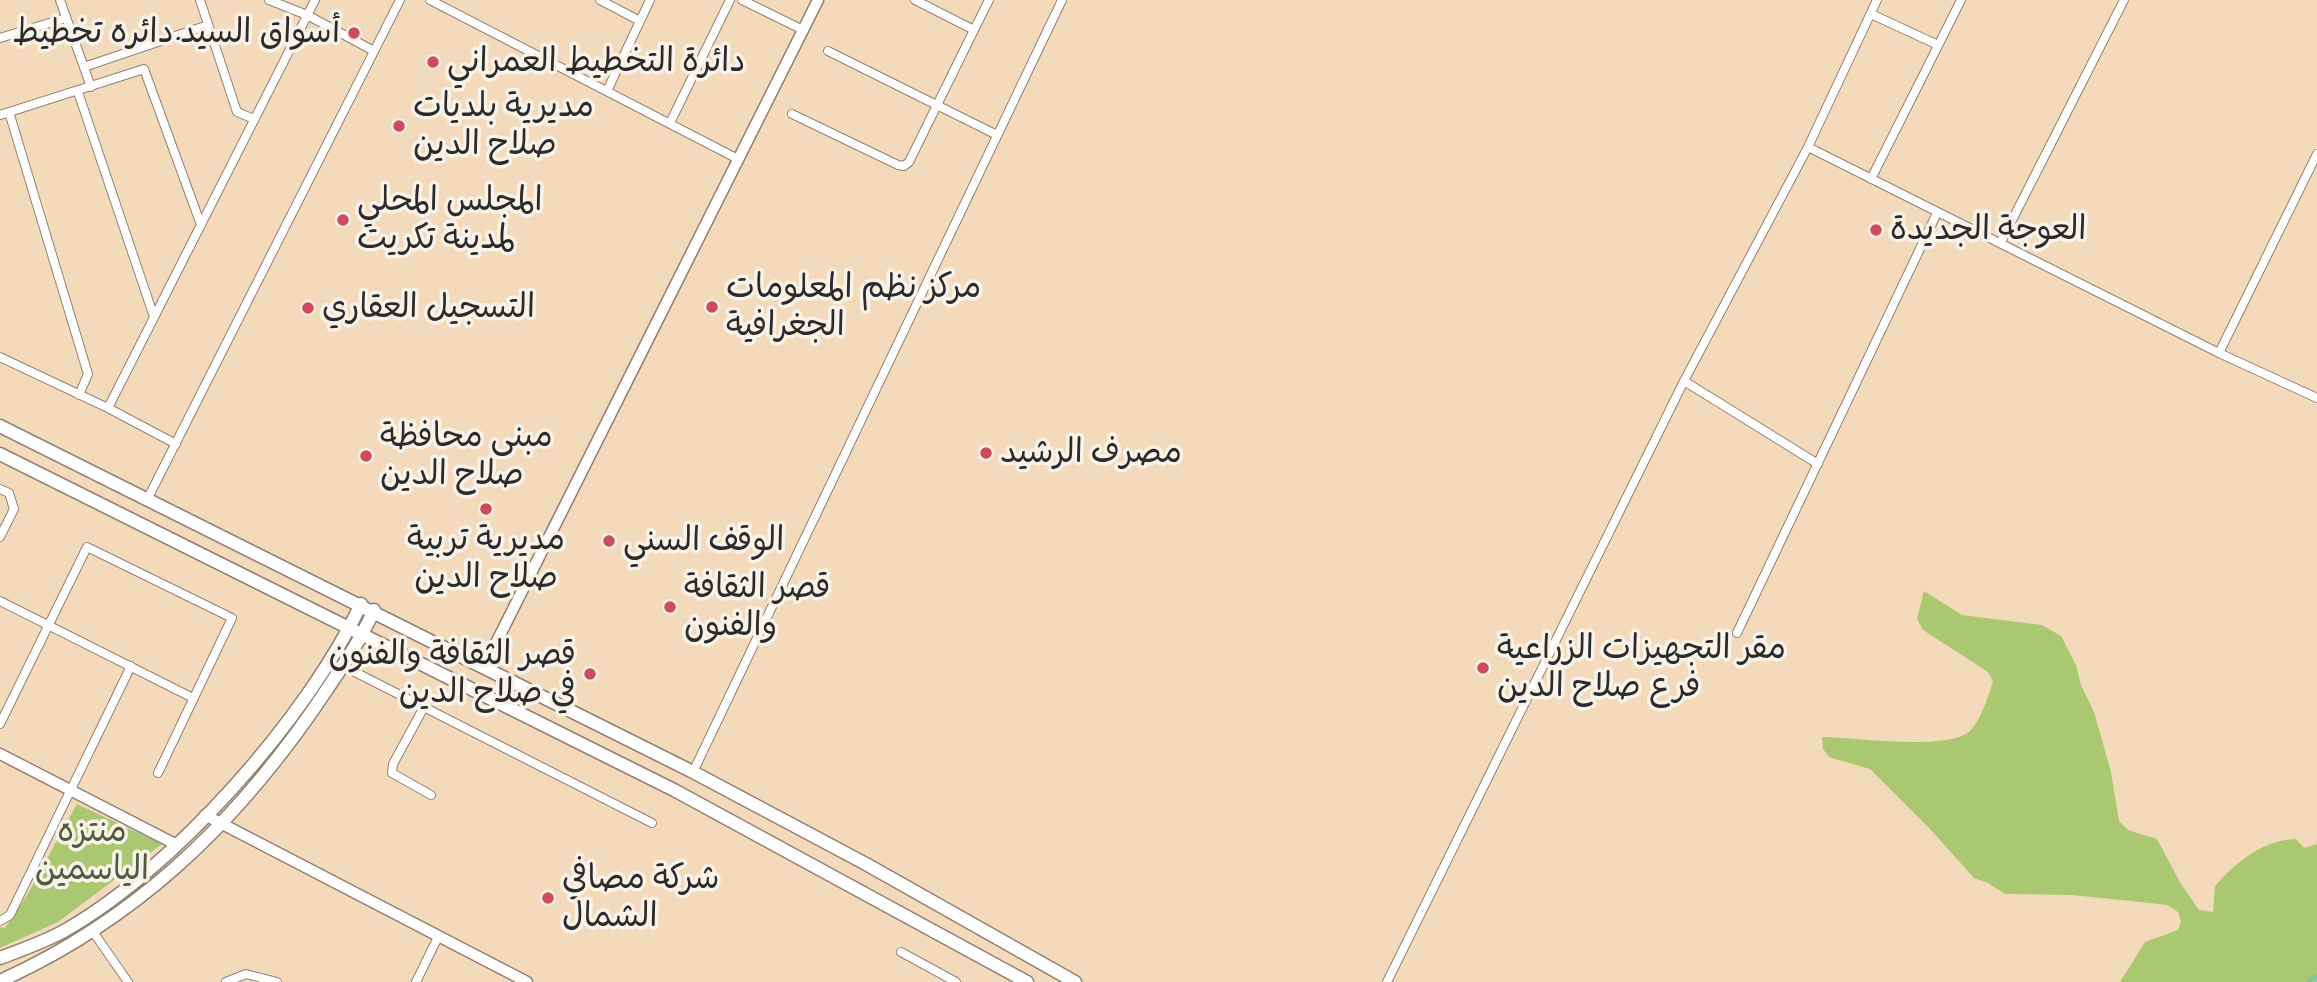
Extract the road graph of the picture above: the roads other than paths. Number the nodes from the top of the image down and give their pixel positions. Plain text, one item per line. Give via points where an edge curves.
1 (60, 0) edge
2 (200, 0) edge
3 (270, 0) edge
4 (315, 0) edge
5 (400, 0) edge
6 (430, 0) edge
7 (600, 0) edge
8 (650, 0) edge
9 (730, 0) edge
10 (742, 0) edge
11 (818, 0) edge
12 (915, 0) edge
13 (989, 0) edge
14 (1062, 0) edge
15 (1877, 0) edge
16 (1961, 0) edge
17 (2124, 0) edge
18 (1871, 14) junction
19 (307, 15) junction
20 (66, 18) junction
21 (640, 21) junction
22 (208, 25) junction
23 (803, 30) junction
24 (974, 30) junction
25 (0, 38) edge
26 (1938, 45) junction
27 (374, 51) junction
28 (828, 51) dead end
29 (84, 67) junction
30 (91, 87) junction
31 (607, 91) junction
32 (78, 92) junction
33 (938, 105) junction
34 (4, 114) edge
35 (792, 114) dead end
36 (254, 119) junction
37 (670, 123) junction
38 (997, 135) junction
39 (1808, 147) junction
40 (2317, 154) edge
41 (738, 159) junction
42 (1871, 179) junction
43 (1937, 213) junction
44 (201, 225) junction
45 (2001, 242) junction
46 (154, 317) junction
47 (2219, 353) junction
48 (0, 357) edge
49 (1684, 382) junction
50 (79, 395) junction
51 (2317, 398) edge
52 (108, 408) junction
53 (0, 426) edge
54 (176, 444) junction
55 (0, 454) edge
56 (1818, 464) junction
57 (0, 489) edge
58 (147, 500) junction
59 (0, 537) edge
60 (0, 601) edge
61 (361, 604) junction
62 (374, 610) junction
63 (51, 624) junction
64 (350, 628) junction
65 (1737, 632) dead end
66 (363, 634) junction
67 (131, 666) junction
68 (343, 666) junction
69 (484, 667) junction
70 (193, 698) junction
71 (424, 707) junction
72 (0, 724) edge
73 (0, 754) edge
74 (693, 772) junction
75 (159, 773) dead end
76 (71, 790) junction
77 (431, 795) dead end
78 (205, 815) junction
79 (653, 823) dead end
80 (223, 825) junction
81 (177, 845) junction
82 (0, 921) edge
83 (94, 933) junction
84 (438, 937) junction
85 (901, 952) dead end
86 (0, 958) edge
87 (0, 981) edge
88 (128, 982) edge
89 (226, 982) edge
90 (276, 982) edge
91 (416, 982) edge
92 (527, 982) edge
93 (956, 982) edge
94 (1027, 982) edge
95 (1074, 982) edge
96 (1387, 982) edge

1 - 20 street
2 - 22 street
3 - 19 street
4 - 19 street
5 - 27 street
6 - 31 street
7 - 21 street
8 - 21 street
9 - 37 street
10 - 23 street
11 - 23 street
12 - 24 street
13 - 24 street
14 - 38 street
15 - 18 street
16 - 26 street
17 - 45 street
18 - 26 street
18 - 39 street
19 - 27 street
19 - 36 street
20 - 25 street
20 - 29 street
21 - 31 street
22 - 29 street
22 - 36 street via 237,112
23 - 41 street
24 - 33 street
26 - 42 street
27 - 54 street
28 - 33 street
29 - 30 street
30 - 32 street
30 - 44 street via 144,69
31 - 37 street
32 - 34 street
32 - 46 street
33 - 35 street via 904,166
33 - 38 street
34 - 50 street via 88,374
36 - 44 street
37 - 41 street
38 - 74 street
39 - 42 street
39 - 49 street
40 - 47 street
41 - 69 street
42 - 43 street
43 - 45 street
43 - 56 street
44 - 46 street
45 - 47 street
46 - 52 street
47 - 51 street
48 - 50 street
49 - 56 street
49 - 96 street
50 - 52 street
52 - 54 street
53 - 58 main road
54 - 58 street
55 - 64 main road
56 - 65 street
57 - 59 street via 9,494 14,509
58 - 61 main road
60 - 63 street
61 - 62 main road
61 - 64 main road
62 - 66 main road
62 - 69 main road
63 - 67 street
63 - 70 street via 88,547 232,618
63 - 72 street
64 - 66 main road
64 - 78 main road via 300,703 243,776
66 - 68 main road
66 - 94 main road via 674,790
67 - 70 street
67 - 76 street
68 - 71 street
68 - 80 main road via 280,756
69 - 74 main road
70 - 75 street
71 - 77 street via 392,773
71 - 79 street
73 - 76 street
74 - 95 main road
76 - 81 street
76 - 82 street via 10,915
78 - 80 street
78 - 81 main road
80 - 83 main road
80 - 84 street
81 - 86 main road via 140,878 64,931
83 - 87 main road via 49,960
83 - 88 street
84 - 91 street
84 - 92 street
85 - 93 street
89 - 90 street via 246,974

